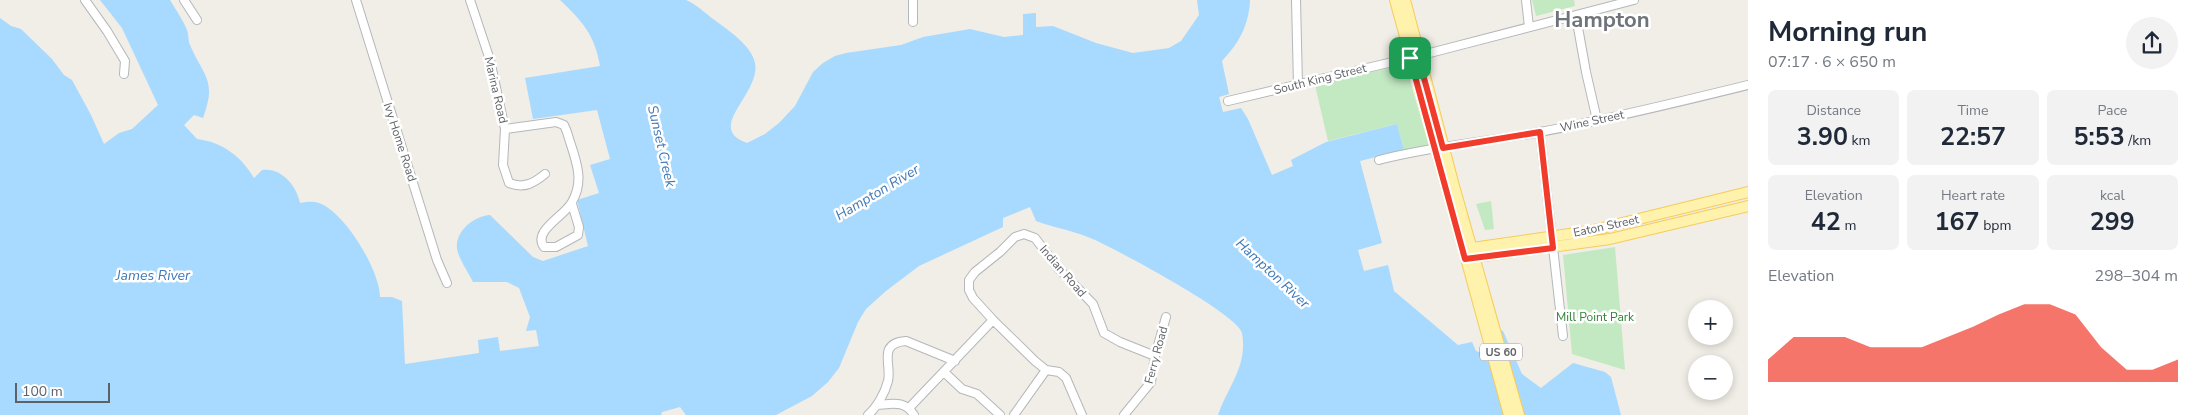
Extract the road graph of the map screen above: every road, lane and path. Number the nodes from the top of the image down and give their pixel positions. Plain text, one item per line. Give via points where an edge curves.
1 (86, 0) edge
2 (184, 0) edge
3 (356, 0) edge
4 (470, 0) edge
5 (913, 0) edge
6 (1296, 0) edge
7 (1395, 0) edge
8 (1404, 0) edge
9 (1526, 0) edge
10 (1634, 0) edge
11 (197, 20) dead end
12 (913, 22) dead end
13 (1577, 22) dead end
14 (1528, 27) junction
15 (1414, 57) junction
16 (124, 74) dead end
17 (1298, 84) junction
18 (1748, 85) edge
19 (1228, 101) dead end
20 (1597, 120) junction
21 (505, 129) junction
22 (1540, 132) junction
23 (1439, 149) junction
24 (1379, 160) dead end
25 (545, 174) dead end
26 (1748, 192) edge
27 (572, 204) junction
28 (1748, 206) edge
29 (1552, 237) junction
30 (1553, 248) junction
31 (1468, 253) junction
32 (447, 283) dead end
33 (1478, 290) junction
34 (1166, 317) dead end
35 (993, 320) junction
36 (1563, 336) dead end
37 (1155, 356) junction
38 (954, 361) junction
39 (1046, 370) junction
40 (944, 372) junction
41 (876, 405) junction
42 (910, 407) junction
43 (868, 415) edge
44 (914, 415) edge
45 (1000, 415) edge
46 (1014, 415) edge
47 (1082, 415) edge
48 (1124, 415) edge
49 (1509, 415) edge
50 (1519, 415) edge

1 - 16 street via 125,61
2 - 11 street
3 - 32 street, Ivy Home Road
4 - 21 street, Marina Road via 490,60
5 - 12 street
6 - 17 street
7 - 15 main road, US 60
8 - 15 main road, US 60
9 - 14 street
10 - 14 street, South King Street
13 - 20 street
14 - 15 street, South King Street
15 - 17 street, South King Street
15 - 23 main road, US 60
17 - 19 street, South King Street
18 - 20 street, Wine Street
20 - 22 street, Wine Street
21 - 25 street via 503,165 509,183 531,185
21 - 27 street, Marina Road via 556,122 564,125 580,180
22 - 23 street, Wine Street
22 - 29 street
23 - 24 street
23 - 31 main road, US 60
26 - 29 main road, Eaton Street via 1620,224
27 - 27 street via 542,234 544,247 556,247 578,235 579,227
28 - 30 main road, Eaton Street via 1630,234
29 - 30 street
29 - 31 main road, Eaton Street
30 - 31 main road, Eaton Street
30 - 36 street
31 - 33 main road, US 60
33 - 49 main road, US 60
33 - 50 main road, US 60
34 - 37 street, Ferry Road
35 - 37 street, Indian Road via 973,298 968,283 975,272 1012,239 1020,235 1030,236 1093,304 1104,333
35 - 38 street
35 - 39 street
37 - 48 street, Ferry Road via 1149,385
38 - 40 street
38 - 41 street via 906,341 899,342 891,347 887,356 889,379
39 - 46 street
39 - 47 street via 1056,371 1066,378
40 - 42 street
40 - 45 street via 962,389 977,394
41 - 42 street via 897,403
41 - 43 street
42 - 44 street

